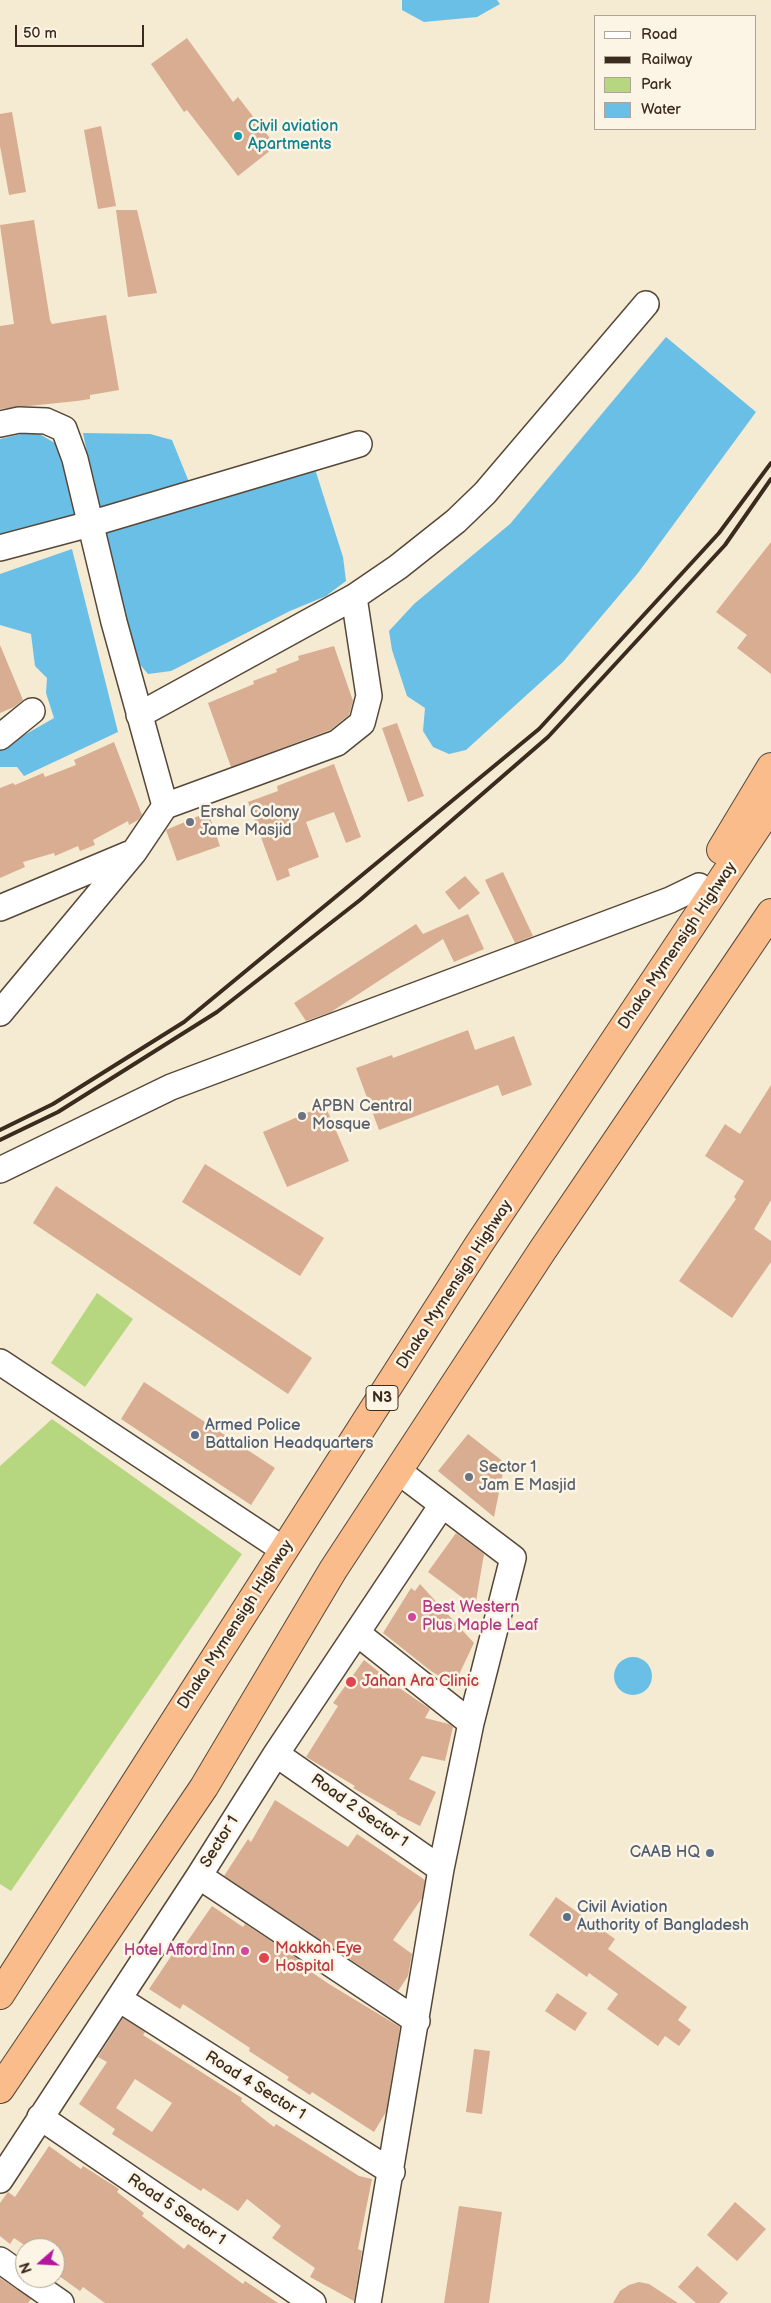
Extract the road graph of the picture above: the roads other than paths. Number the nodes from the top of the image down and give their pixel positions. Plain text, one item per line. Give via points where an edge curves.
1 (646, 304) dead end
2 (0, 424) edge
3 (359, 444) dead end
4 (90, 524) junction
5 (0, 548) edge
6 (354, 597) junction
7 (32, 711) dead end
8 (139, 715) junction
9 (0, 737) edge
10 (771, 767) edge
11 (165, 806) junction
12 (771, 806) edge
13 (134, 852) junction
14 (699, 886) junction
15 (0, 908) edge
16 (771, 913) edge
17 (678, 946) junction
18 (0, 1012) edge
19 (0, 1170) edge
20 (0, 1362) edge
21 (398, 1471) junction
22 (442, 1505) junction
23 (284, 1550) junction
24 (357, 1633) junction
25 (471, 1723) junction
26 (276, 1754) junction
27 (442, 1869) junction
28 (199, 1876) junction
29 (0, 1995) edge
30 (119, 1999) junction
31 (417, 2021) junction
32 (0, 2088) edge
33 (40, 2117) junction
34 (392, 2172) junction
35 (0, 2180) edge
36 (0, 2260) edge
37 (15, 2271) edge
38 (39, 2288) edge
39 (61, 2303) edge
40 (313, 2303) edge
41 (368, 2303) edge

1 - 6 street via 485,493 456,521
2 - 4 street via 19,420 46,421 64,429 75,459
3 - 4 street
4 - 5 street
4 - 8 street
6 - 8 street
6 - 11 street via 369,696 362,723 337,743
7 - 9 street
8 - 11 street
10 - 14 highway
11 - 13 street
12 - 17 highway, Dhaka Mymensigh Highway / N3
13 - 15 street
13 - 18 street
14 - 17 highway
14 - 19 street via 670,900 171,1087
16 - 21 highway via 542,1251
17 - 23 highway, Dhaka Mymensigh Highway / N3 via 479,1244
20 - 23 street
21 - 22 street
21 - 32 highway via 333,1570 204,1787
22 - 24 street, Sector 1
22 - 25 street via 513,1558
23 - 29 highway, Dhaka Mymensigh Highway / N3
24 - 25 street
24 - 26 street, Sector 1
25 - 27 street
26 - 27 street, Road 2 Sector 1
26 - 28 street, Sector 1
27 - 31 street
28 - 30 street, Sector 1
28 - 31 street
30 - 33 street, Sector 1
30 - 34 street, Road 4 Sector 1
31 - 34 street
33 - 35 street, Sector 1
33 - 40 street, Road 5 Sector 1
34 - 41 street
36 - 37 street
38 - 39 street

